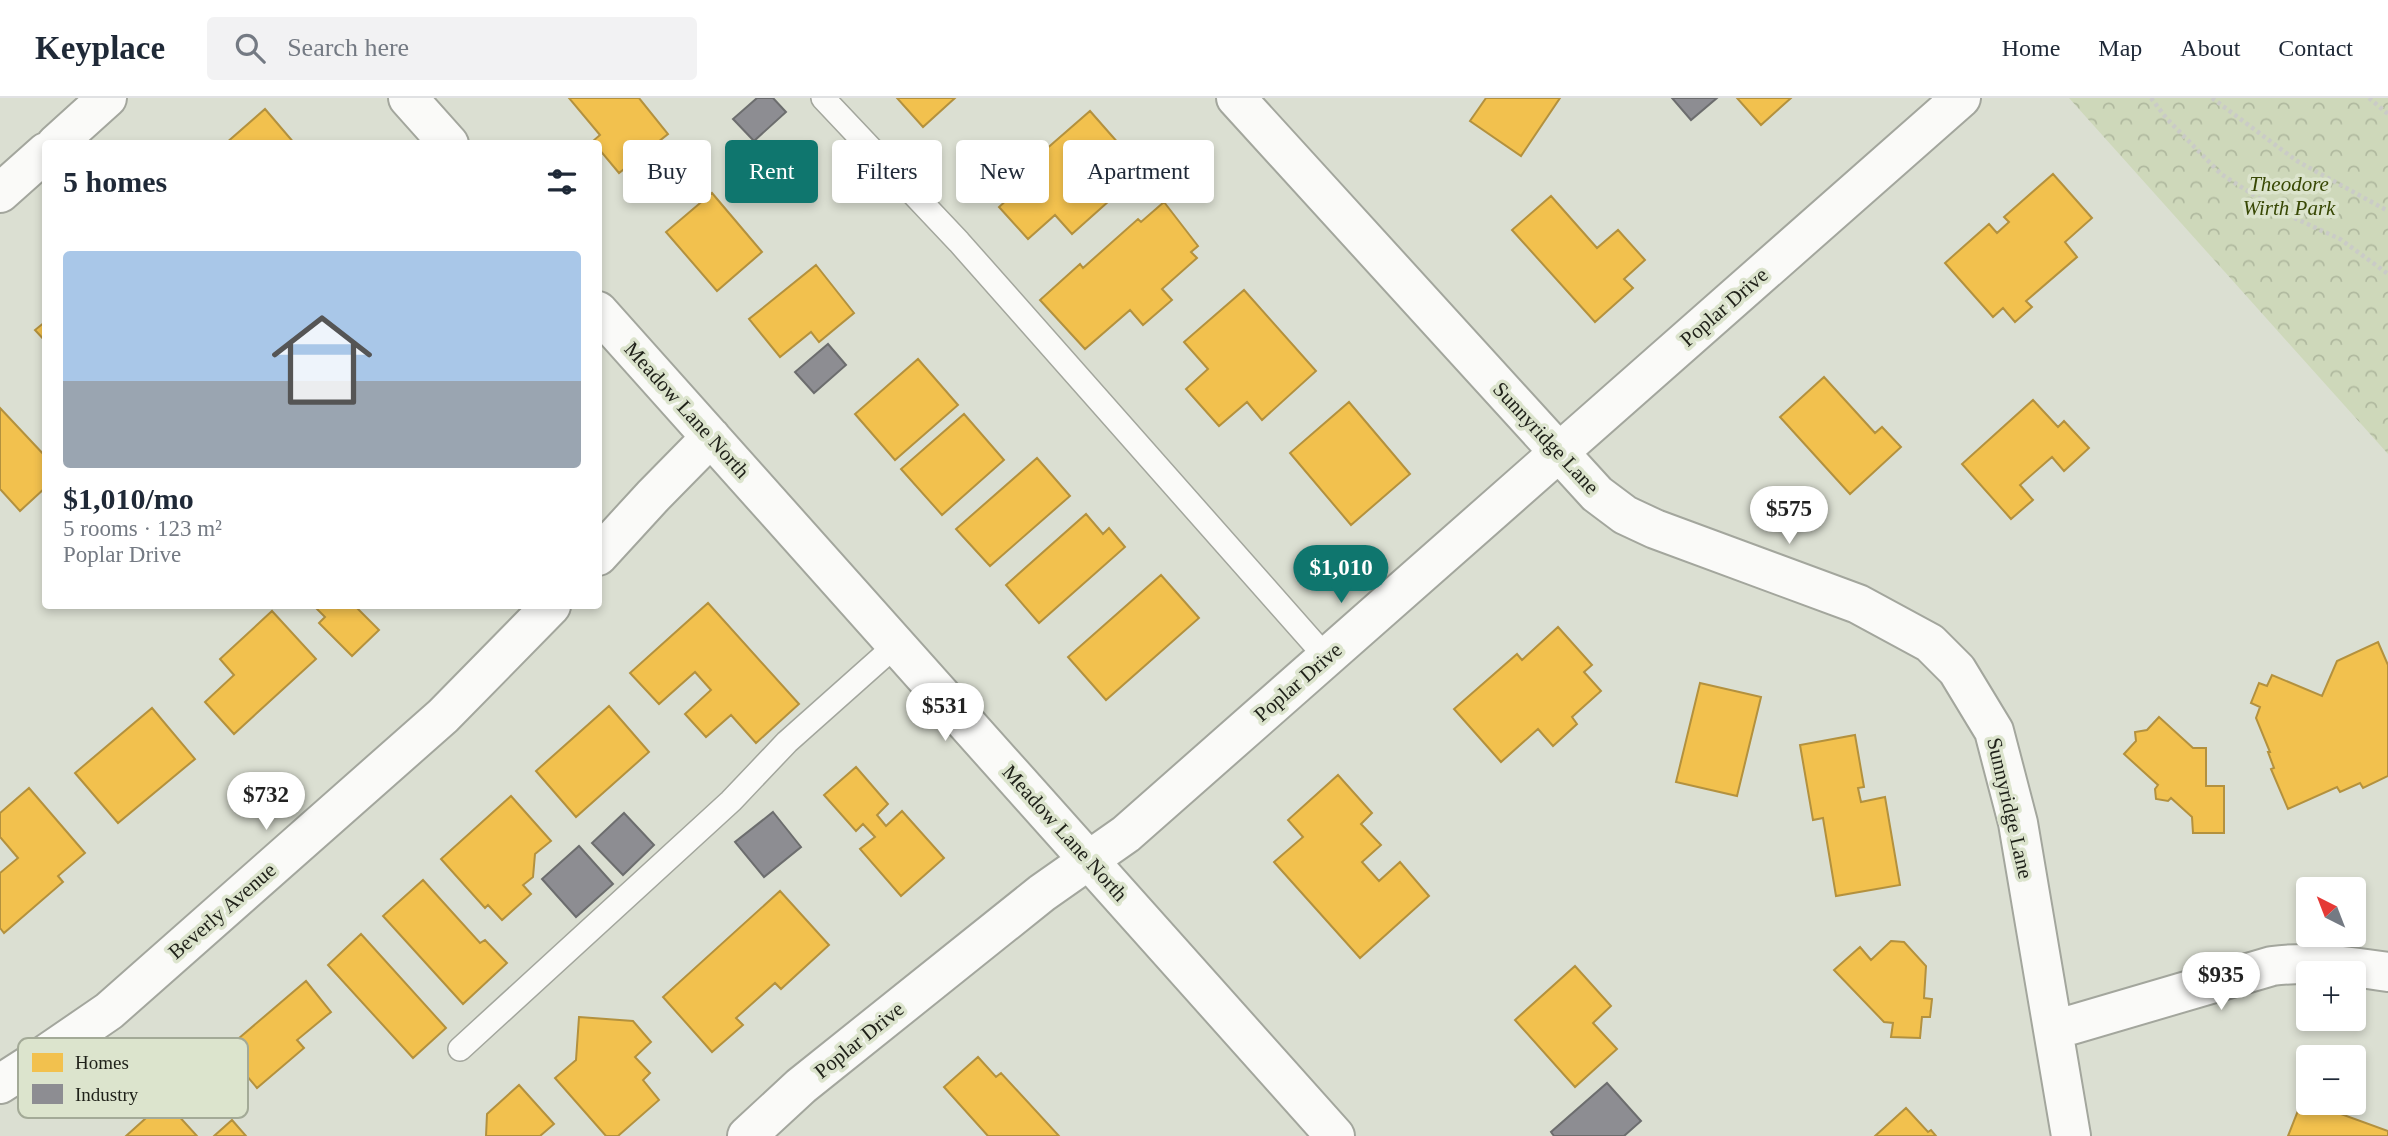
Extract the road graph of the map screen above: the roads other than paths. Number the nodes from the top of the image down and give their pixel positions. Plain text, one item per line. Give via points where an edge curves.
1 (107, 98) edge
2 (408, 98) edge
3 (823, 98) edge
4 (1236, 98) edge
5 (1961, 98) edge
6 (60, 140) edge
7 (445, 140) edge
8 (42, 156) edge
9 (0, 193) edge
10 (602, 315) edge
11 (711, 437) junction
12 (1558, 452) junction
13 (602, 552) edge
14 (548, 609) edge
15 (896, 645) junction
16 (1326, 657) junction
17 (1089, 860) junction
18 (2388, 972) edge
19 (2054, 1030) junction
20 (69, 1038) edge
21 (460, 1049) dead end
22 (18, 1072) edge
23 (0, 1083) edge
24 (747, 1136) edge
25 (1335, 1136) edge
26 (2071, 1136) edge

1 - 6 street
2 - 7 street
3 - 16 lane via 959,242
4 - 12 street, Sunnyridge Lane
5 - 12 street, Poplar Drive
8 - 9 street
10 - 11 street, Meadow Lane North
11 - 13 street
11 - 15 street, Meadow Lane North
12 - 16 street, Poplar Drive
12 - 19 street, Sunnyridge Lane via 1597,494 1625,514 1858,604 1930,643 1957,670 1994,731 2004,768
14 - 20 street, Beverly Avenue via 443,716 119,1002
15 - 17 street, Meadow Lane North
15 - 21 lane
16 - 17 street, Poplar Drive via 1126,834
17 - 24 street, Poplar Drive via 1041,893
17 - 25 street, Meadow Lane North
18 - 19 street via 2308,964 2272,966
19 - 26 street, Sunnyridge Lane
22 - 23 street, Beverly Avenue

